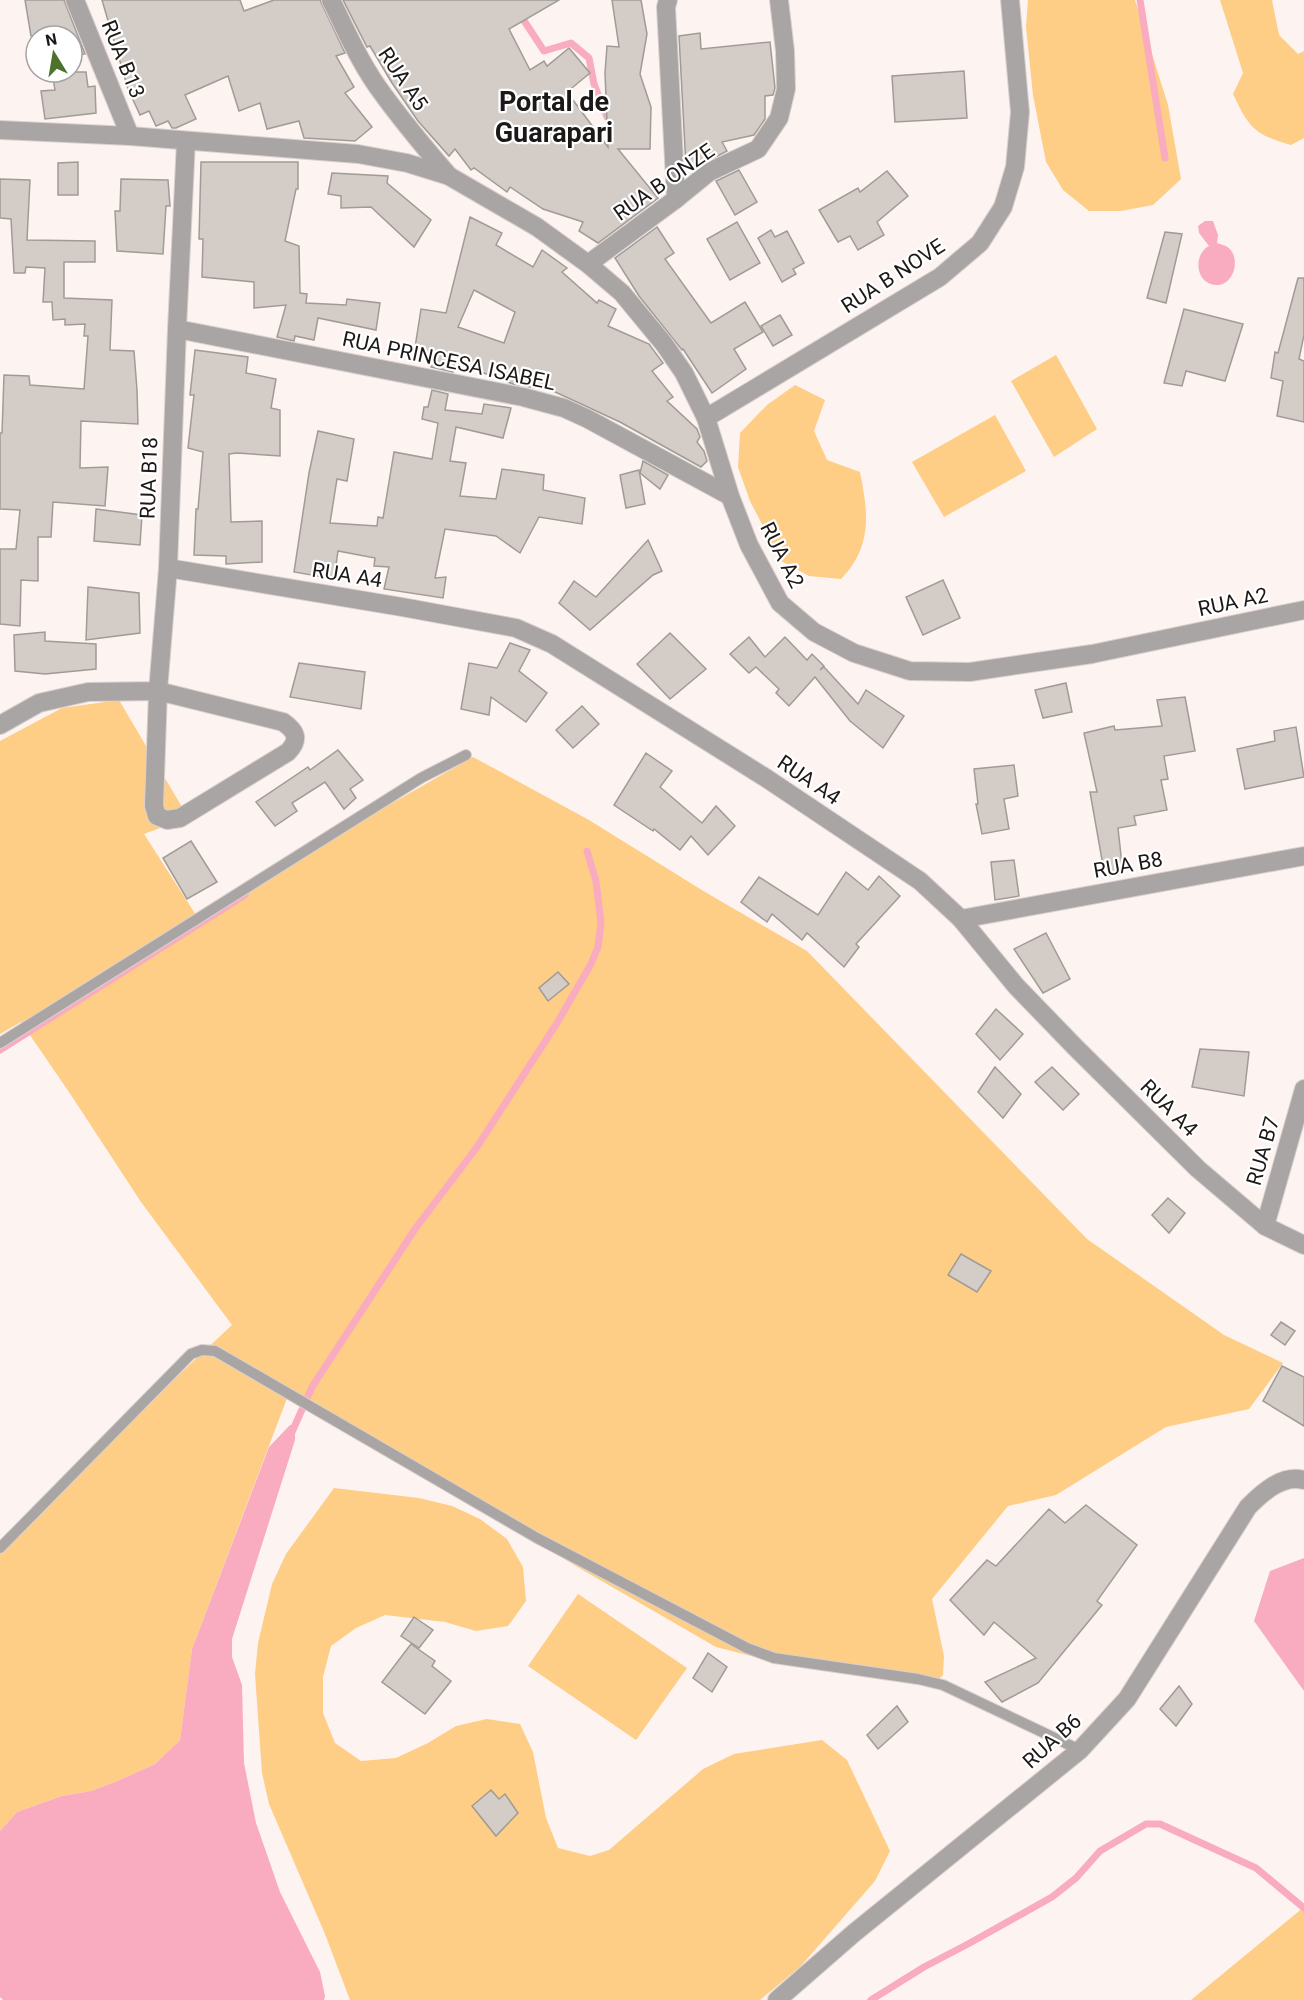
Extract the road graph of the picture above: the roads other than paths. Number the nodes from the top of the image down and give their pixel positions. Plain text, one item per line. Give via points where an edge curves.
1 (75, 0) edge
2 (331, 0) edge
3 (668, 0) edge
4 (779, 0) edge
5 (1010, 0) edge
6 (0, 130) edge
7 (130, 136) junction
8 (186, 141) junction
9 (449, 176) junction
10 (676, 200) junction
11 (588, 264) junction
12 (177, 329) junction
13 (706, 418) junction
14 (730, 496) junction
15 (168, 568) junction
16 (1304, 610) edge
17 (158, 691) junction
18 (0, 725) edge
19 (466, 755) dead end
20 (1304, 856) edge
21 (961, 919) junction
22 (0, 1042) edge
23 (1304, 1089) edge
24 (1265, 1226) junction
25 (1304, 1245) edge
26 (1304, 1480) edge
27 (0, 1548) edge
28 (1080, 1750) junction
29 (777, 2000) edge

1 - 7 street, RUA B13
2 - 9 street, RUA A5 via 376,84
3 - 10 street
4 - 10 street, RUA B ONZE via 786,89 779,118 758,149 709,172
5 - 13 street, RUA B NOVE via 1020,112 1015,167 1004,207 980,243 940,277
6 - 7 street
7 - 8 street
8 - 9 street via 358,154
8 - 12 street, RUA B18
9 - 11 street, RUA A2 via 537,227
10 - 11 street, RUA B ONZE
11 - 13 street, RUA A2 via 622,293 664,344
12 - 14 street, RUA PRINCESA ISABEL via 564,408
12 - 15 street, RUA B18
13 - 14 street, RUA A2
14 - 16 street, RUA A2 via 749,545 780,603 814,632 855,653 910,671 970,672 1092,654
15 - 17 street, RUA B18
15 - 21 street, RUA A4 via 516,628 552,644 766,778 920,881
17 - 17 street, RUA B18 via 283,722 293,729 294,745 180,818 166,820 157,816 154,806
17 - 18 street via 88,692 39,703
19 - 22 lane via 421,778
20 - 21 street, RUA B8
21 - 24 street, RUA A4 via 1016,986 1075,1047 1198,1169
23 - 24 street, RUA B7
24 - 25 street, RUA A4
26 - 28 street, RUA B6 via 1297,1478 1269,1486 1248,1507 1126,1699
27 - 28 lane via 191,1354 215,1351 537,1538 747,1648 774,1658 943,1685
28 - 29 street, RUA B6

